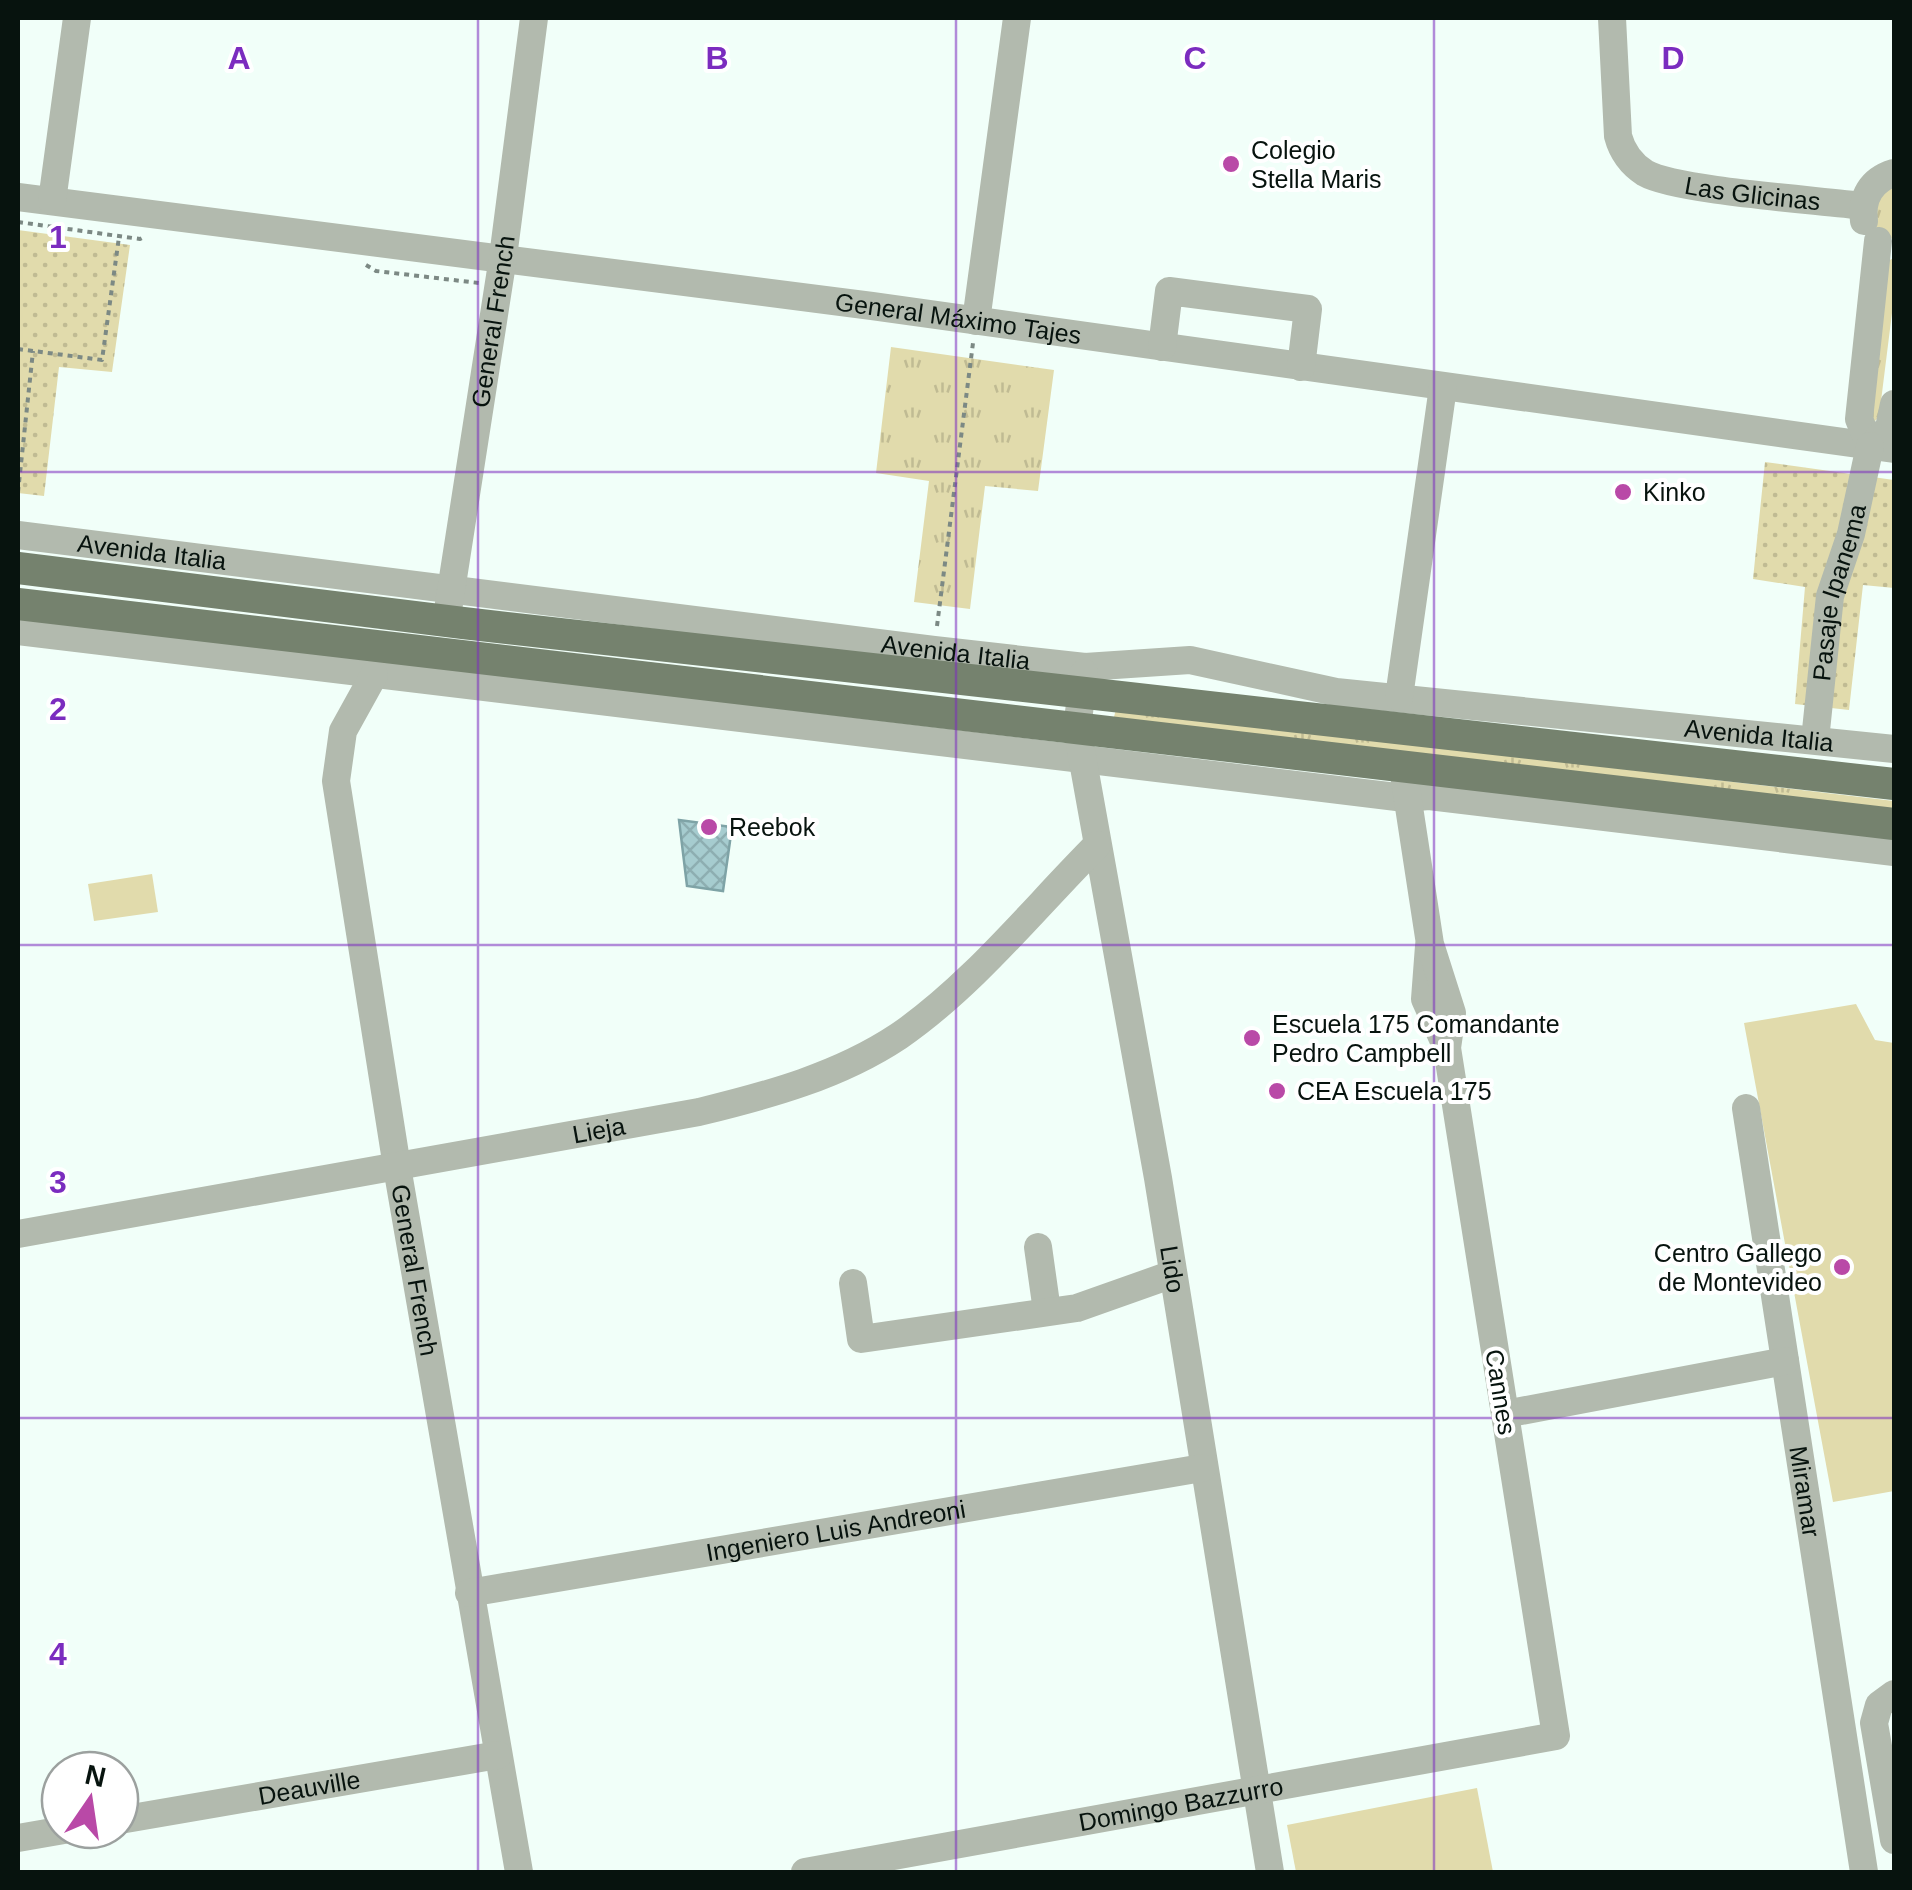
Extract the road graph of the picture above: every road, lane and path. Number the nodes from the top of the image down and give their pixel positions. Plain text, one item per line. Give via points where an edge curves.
1 (77, 18) edge
2 (534, 18) edge
3 (1017, 18) edge
4 (1612, 18) edge
5 (1894, 173) edge
6 (18, 197) edge
7 (52, 201) junction
8 (1863, 206) junction
9 (123, 210) junction
10 (1886, 244) edge
11 (503, 257) junction
12 (976, 320) junction
13 (1162, 347) junction
14 (18, 349) edge
15 (32, 351) junction
16 (1301, 367) junction
17 (1443, 388) junction
18 (1894, 404) edge
19 (1882, 447) edge
20 (18, 492) edge
21 (18, 536) edge
22 (18, 568) edge
23 (18, 604) edge
24 (448, 606) junction
25 (18, 630) edge
26 (934, 650) junction
27 (374, 675) junction
28 (1083, 680) junction
29 (1399, 697) junction
30 (1815, 740) junction
31 (1080, 743) junction
32 (1894, 748) edge
33 (1406, 782) junction
34 (1894, 784) edge
35 (1894, 824) edge
36 (1097, 844) junction
37 (1894, 852) edge
38 (1746, 1108) dead end
39 (397, 1167) junction
40 (18, 1234) edge
41 (1038, 1247) dead end
42 (1173, 1274) junction
43 (852, 1282) dead end
44 (1047, 1311) junction
45 (1785, 1361) junction
46 (1505, 1414) junction
47 (1202, 1468) junction
48 (469, 1593) junction
49 (1894, 1694) edge
50 (1556, 1736) joint
51 (498, 1756) junction
52 (1254, 1792) junction
53 (140, 1817) edge
54 (1894, 1840) edge
55 (518, 1872) edge
56 (805, 1872) edge
57 (1270, 1872) edge
58 (1864, 1872) edge

1 - 7 street
2 - 11 street, General French
3 - 12 street
4 - 8 street, Las Glicinas via 1618,136 1646,173
5 - 8 street via 1870,188
6 - 7 street, General Máximo Tajes
7 - 9 street, General Máximo Tajes
8 - 10 street via 1868,228
9 - 11 street, General Máximo Tajes
9 - 15 path via 102,360
10 - 19 street via 1859,420
11 - 12 street, General Máximo Tajes
11 - 24 street, General French
12 - 13 street, General Máximo Tajes
12 - 26 path
13 - 16 street, General Máximo Tajes
13 - 16 street via 1170,290 1308,310
14 - 15 path
15 - 20 path
16 - 17 street, General Máximo Tajes
17 - 19 street, General Máximo Tajes
17 - 29 street
18 - 19 street
19 - 30 street, Pasaje Ipanema via 1830,596
21 - 24 street, Avenida Italia
22 - 24 main road, Avenida Italia
23 - 31 main road
24 - 26 street, Avenida Italia
24 - 28 main road, Avenida Italia
25 - 27 street
26 - 28 street, Avenida Italia
27 - 31 street
27 - 39 street, General French via 344,731 336,781
28 - 29 street, Avenida Italia via 1190,660 1336,692
28 - 31 street, Lido
28 - 34 main road, Avenida Italia
29 - 30 street, Avenida Italia
30 - 32 street, Avenida Italia
31 - 33 main road
31 - 36 street, Lido
33 - 35 main road
33 - 37 street via 1428,796
33 - 46 street, Cannes via 1430,944 1424,999 1447,1048
36 - 39 street, Lieja via 956,988 899,1036 844,1066 700,1112
36 - 42 street, Lido
38 - 45 street, Miramar
39 - 40 street, Lieja
39 - 48 street, General French
41 - 44 street
42 - 44 street via 1111,1299
42 - 47 street, Lido
43 - 44 street via 861,1339
45 - 46 street
45 - 58 street, Miramar
46 - 50 street, Cannes
47 - 48 street, Ingeniero Luis Andreoni
47 - 52 street, Lido
48 - 51 street, General French
49 - 54 street via 1879,1705 1874,1723
50 - 52 street, Domingo Bazzurro
51 - 53 street, Deauville
51 - 55 street, General French
52 - 56 street, Domingo Bazzurro
52 - 57 street, Lido

